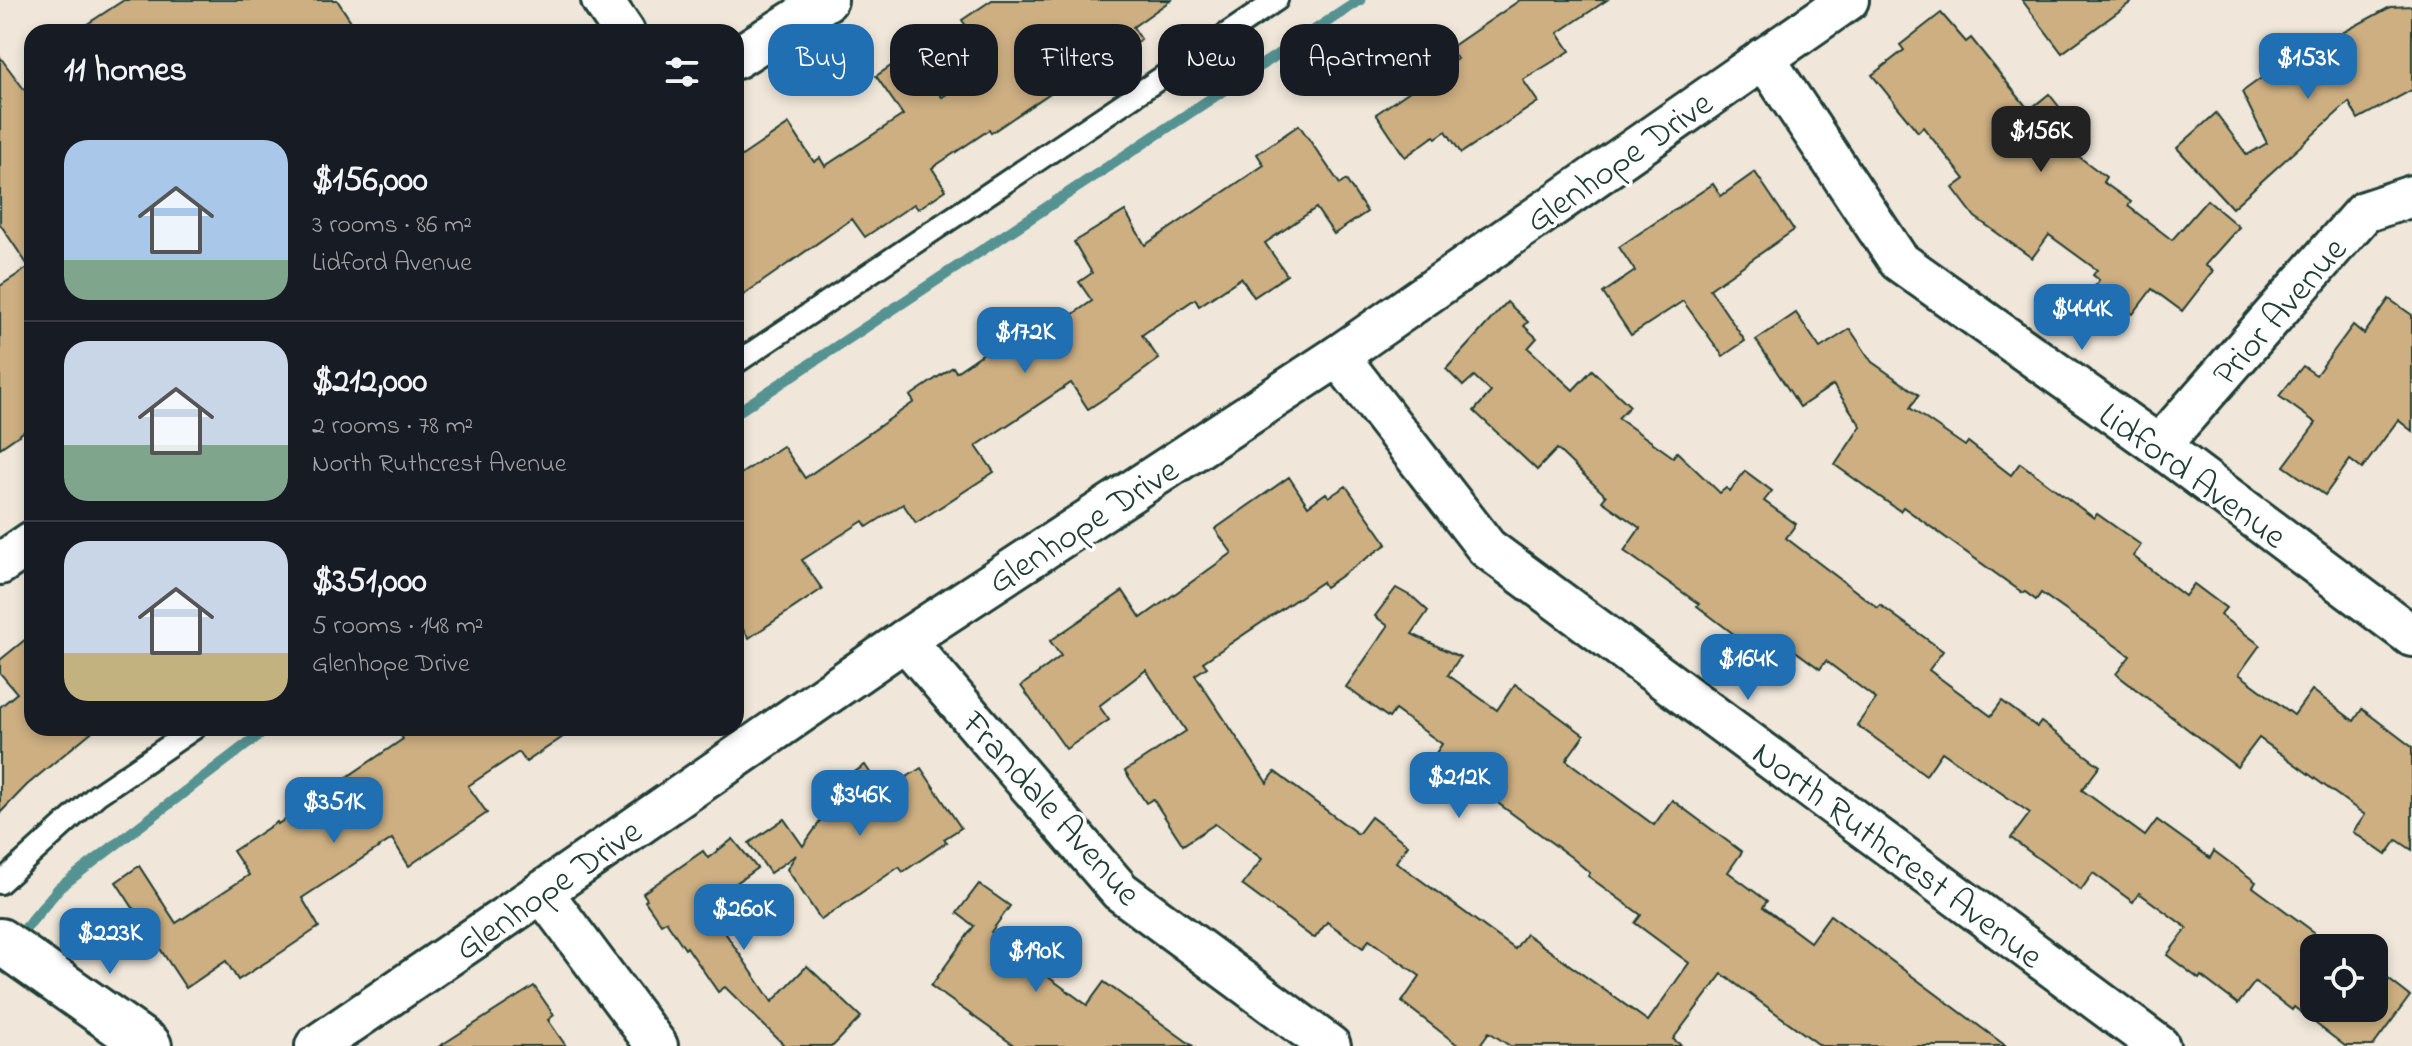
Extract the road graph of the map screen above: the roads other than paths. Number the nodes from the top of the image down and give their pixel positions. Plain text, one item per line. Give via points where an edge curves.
1 (602, 0) edge
2 (827, 0) edge
3 (1277, 0) edge
4 (1848, 0) edge
5 (618, 24) edge
6 (744, 53) edge
7 (1764, 58) junction
8 (2412, 196) edge
9 (1338, 356) junction
10 (744, 358) edge
11 (2159, 446) junction
12 (24, 548) edge
13 (0, 564) edge
14 (2412, 636) edge
15 (905, 640) junction
16 (183, 736) edge
17 (0, 883) edge
18 (542, 892) junction
19 (15, 952) edge
20 (149, 1046) edge
21 (316, 1046) edge
22 (657, 1046) edge
23 (1330, 1046) edge
24 (2159, 1046) edge

1 - 5 street
2 - 6 street
3 - 10 lane
4 - 7 street, Glenhope Drive
7 - 9 street, Glenhope Drive
7 - 11 street, Lidford Avenue via 1899,261
8 - 11 street, Prior Avenue via 2364,212
9 - 15 street, Glenhope Drive
9 - 24 street, North Ruthcrest Avenue via 1487,548
11 - 14 street, Lidford Avenue
12 - 13 street
15 - 18 street, Glenhope Drive
15 - 23 street, Frandale Avenue via 1120,891
16 - 17 lane via 97,795
18 - 21 street, Glenhope Drive
18 - 22 street
19 - 20 street

